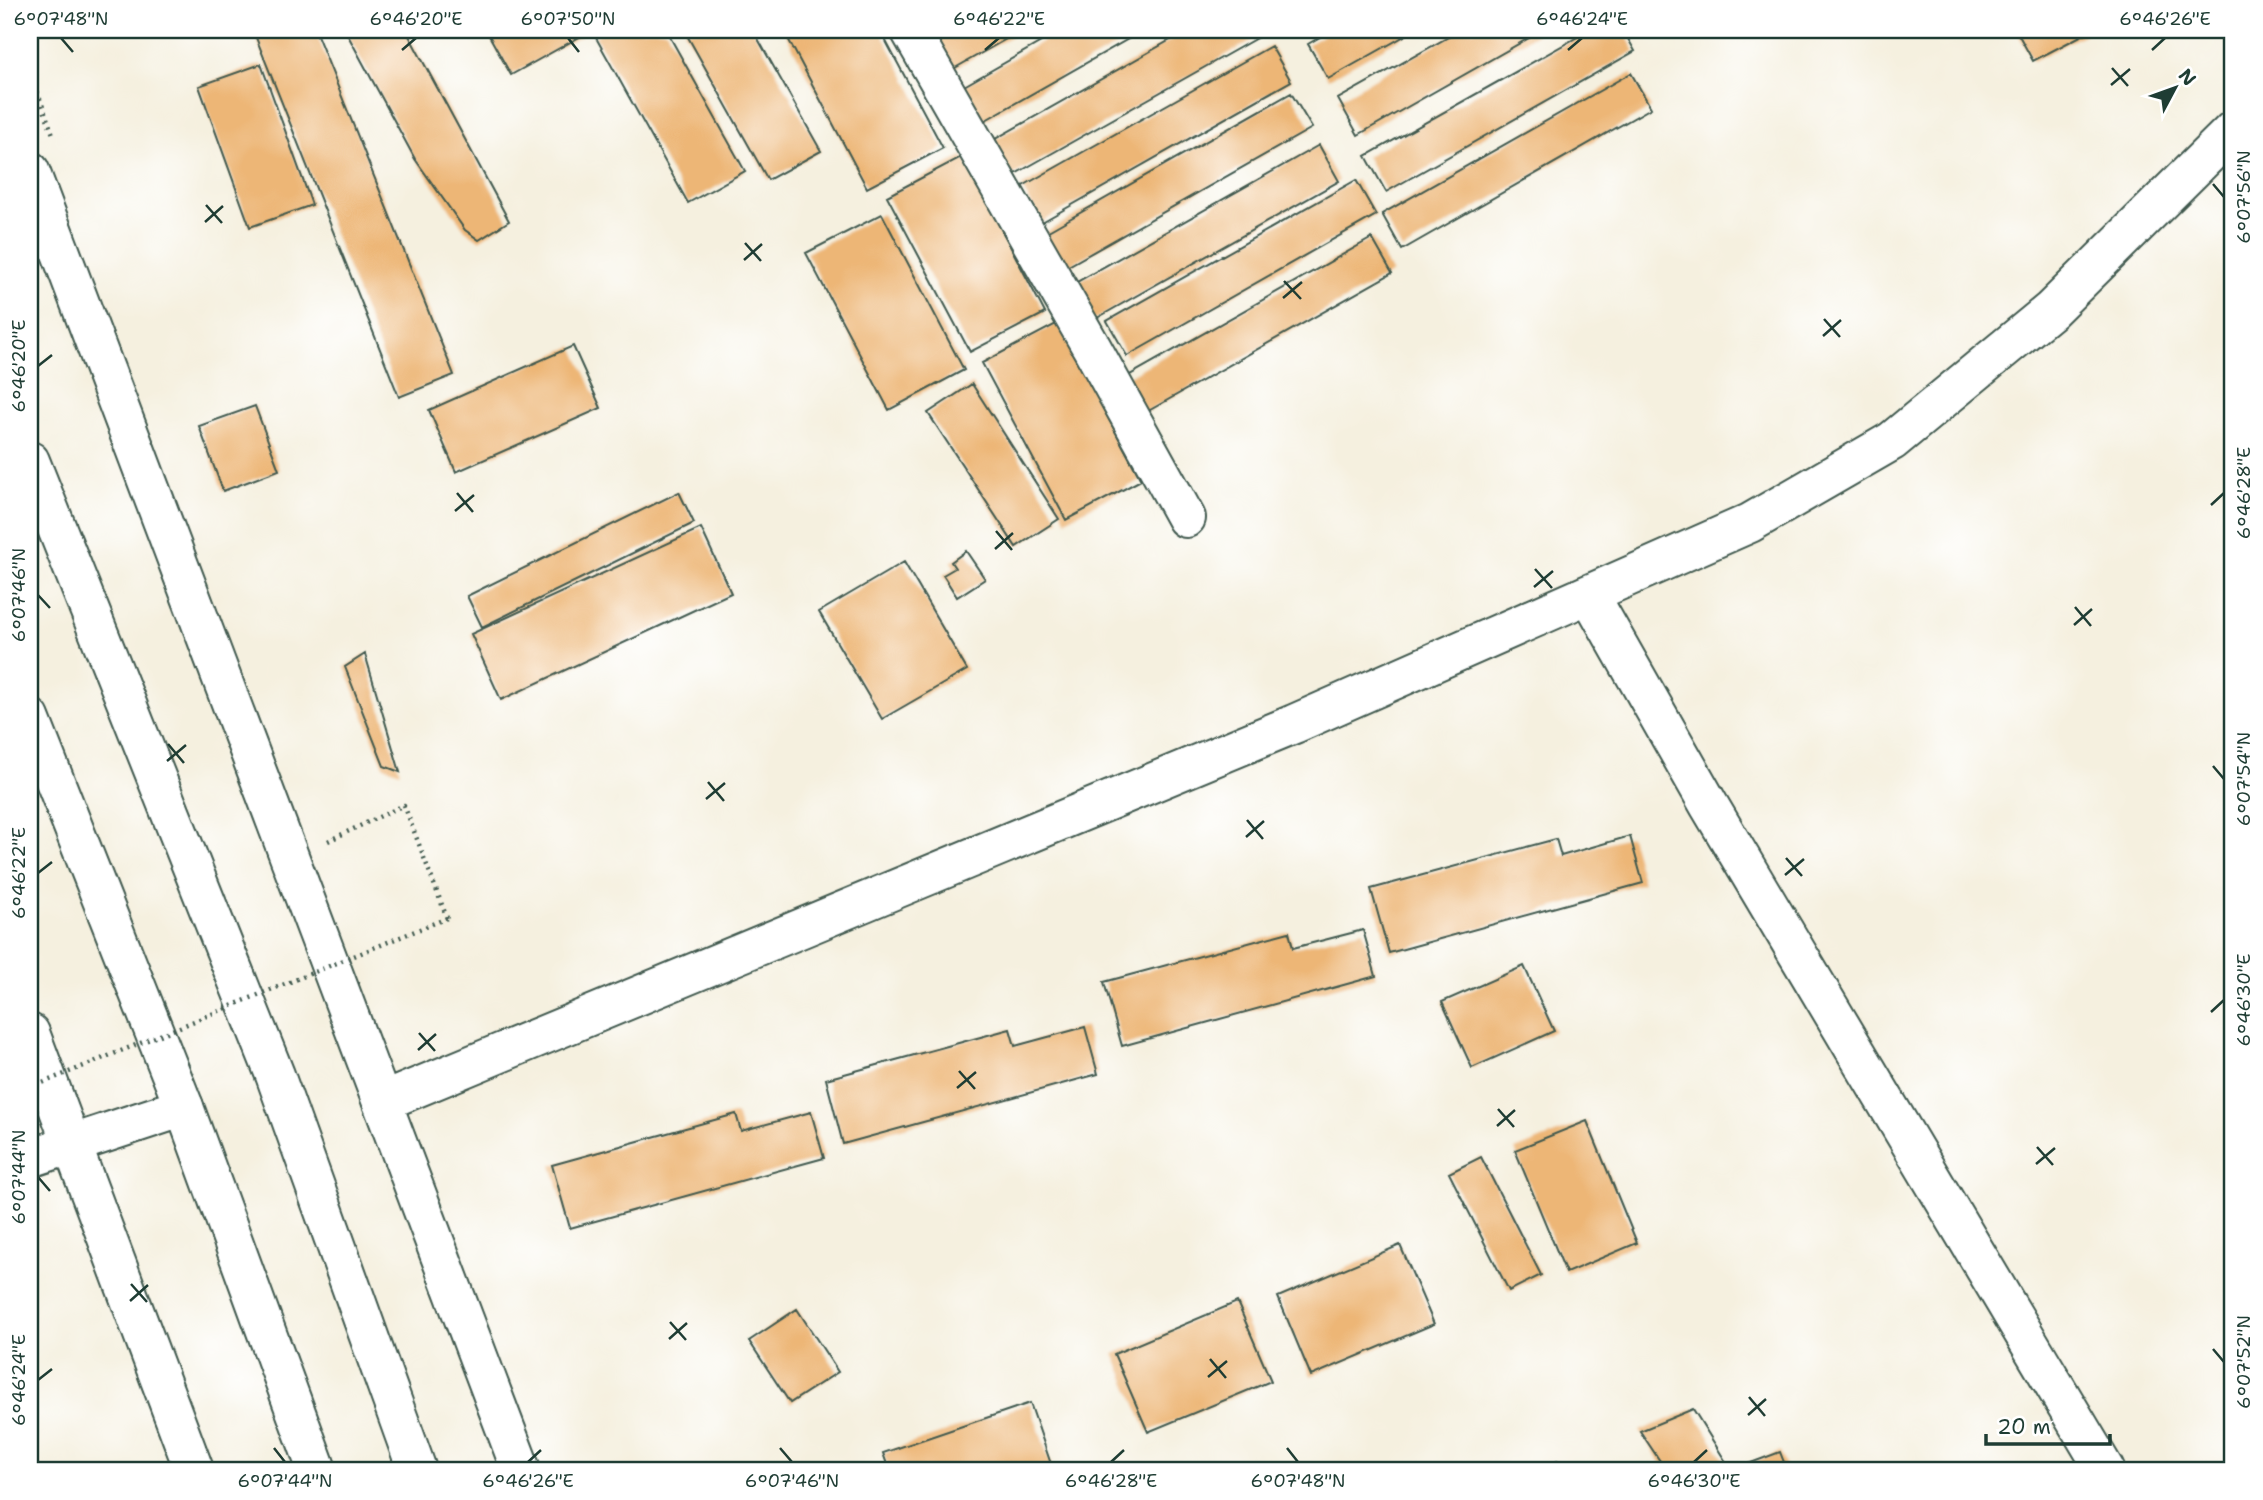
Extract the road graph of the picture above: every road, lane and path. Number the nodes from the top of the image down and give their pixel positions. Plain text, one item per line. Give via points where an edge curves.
1 (910, 30) edge
2 (2233, 130) edge
3 (30, 171) edge
4 (30, 461) edge
5 (1186, 518) dead end
6 (1589, 594) junction
7 (30, 718) edge
8 (322, 844) dead end
9 (30, 1033) edge
10 (30, 1088) edge
11 (382, 1102) junction
12 (184, 1107) junction
13 (73, 1144) junction
14 (30, 1158) edge
15 (194, 1470) edge
16 (317, 1470) edge
17 (417, 1470) edge
18 (521, 1470) edge
19 (2105, 1470) edge

1 - 5 main road
2 - 6 main road via 2051,310 1892,441 1750,523
3 - 11 main road
4 - 17 main road via 275,1075
6 - 11 main road via 1294,724
6 - 19 main road via 1709,806
7 - 12 main road
8 - 10 path, bridge via 404,805 447,918
9 - 13 main road
11 - 18 main road
12 - 13 main road
12 - 16 main road
13 - 14 main road
13 - 15 main road

